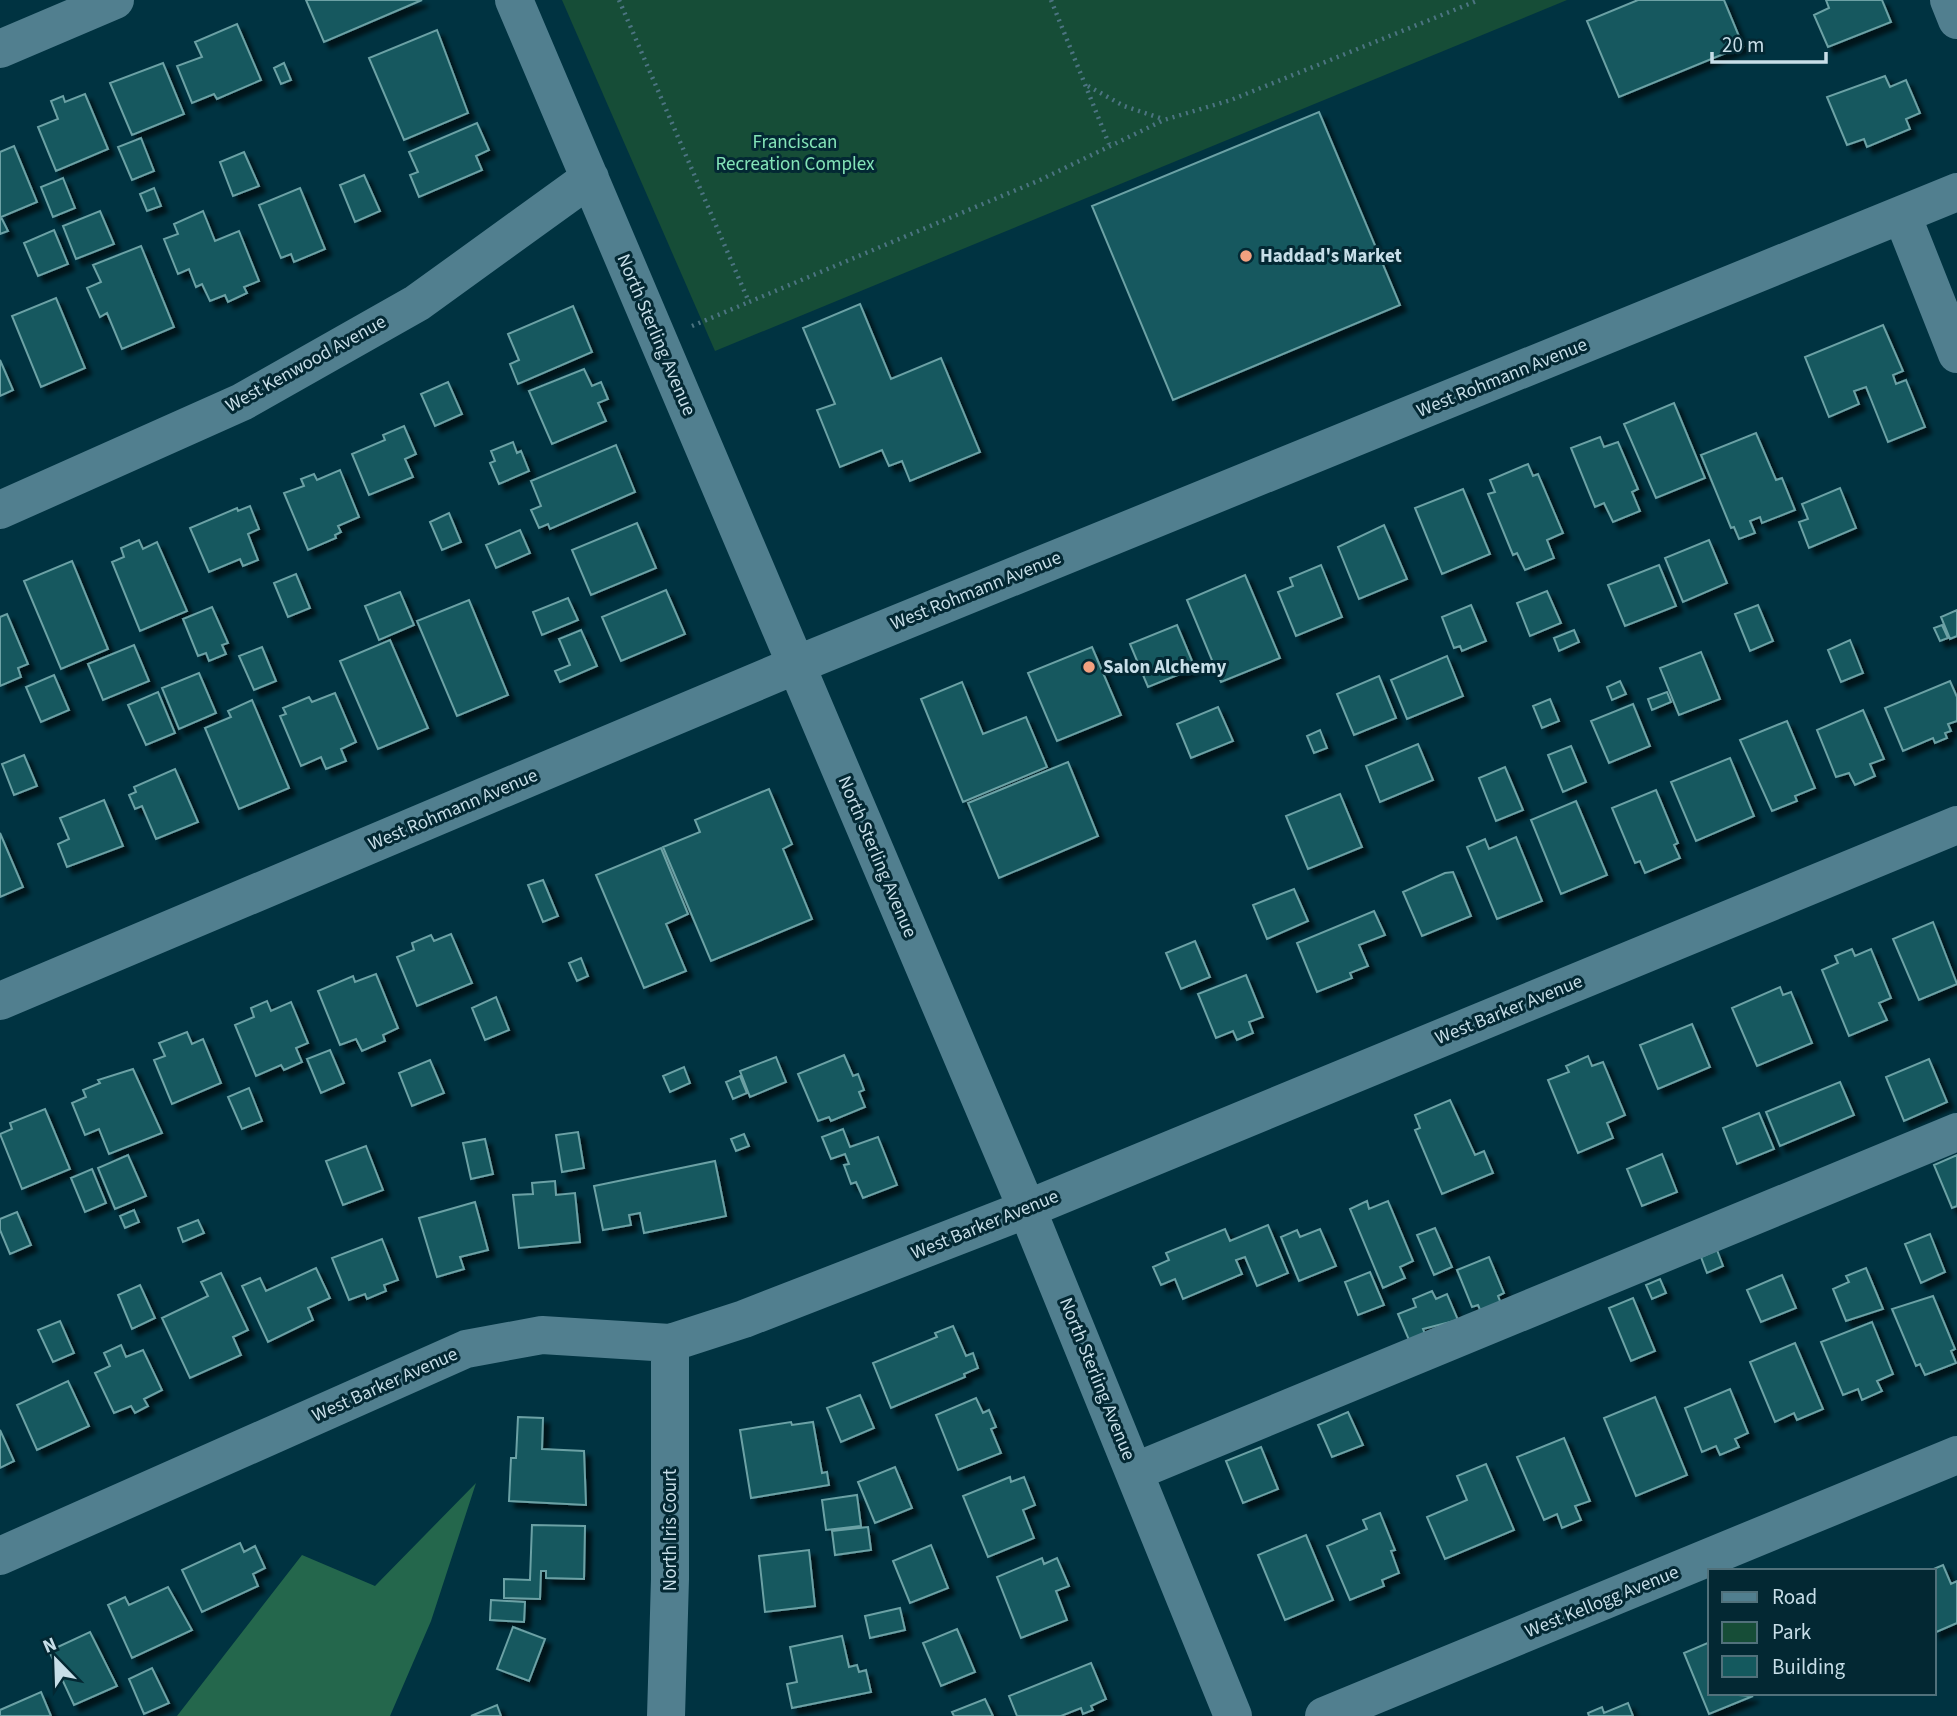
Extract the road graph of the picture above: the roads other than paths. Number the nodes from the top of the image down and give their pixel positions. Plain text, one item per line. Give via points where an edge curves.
1 (115, 0) edge
2 (514, 0) edge
3 (1949, 0) edge
4 (1957, 20) edge
5 (0, 49) edge
6 (590, 178) junction
7 (1957, 192) edge
8 (1902, 215) junction
9 (1957, 354) edge
10 (0, 510) edge
11 (796, 665) junction
12 (1957, 825) edge
13 (0, 1001) edge
14 (1957, 1132) edge
15 (1027, 1209) junction
16 (670, 1343) junction
17 (1957, 1455) edge
18 (1134, 1472) junction
19 (0, 1556) edge
20 (666, 1716) edge
21 (1233, 1716) edge
22 (1324, 1716) edge

1 - 5 street
2 - 6 street, North Sterling Avenue
3 - 4 street
6 - 10 street, West Kenwood Avenue via 417,303 254,395
6 - 11 street, North Sterling Avenue
7 - 8 street, West Rohmann Avenue
8 - 9 street
8 - 11 street, West Rohmann Avenue
11 - 13 street, West Rohmann Avenue
11 - 15 street, North Sterling Avenue
12 - 15 street, West Barker Avenue
14 - 18 street
15 - 16 street, West Barker Avenue via 744,1320
15 - 18 street, North Sterling Avenue
16 - 19 street, West Barker Avenue via 542,1335 467,1349
16 - 20 street, North Iris Court
17 - 22 street, West Kellogg Avenue
18 - 21 street, North Sterling Avenue

